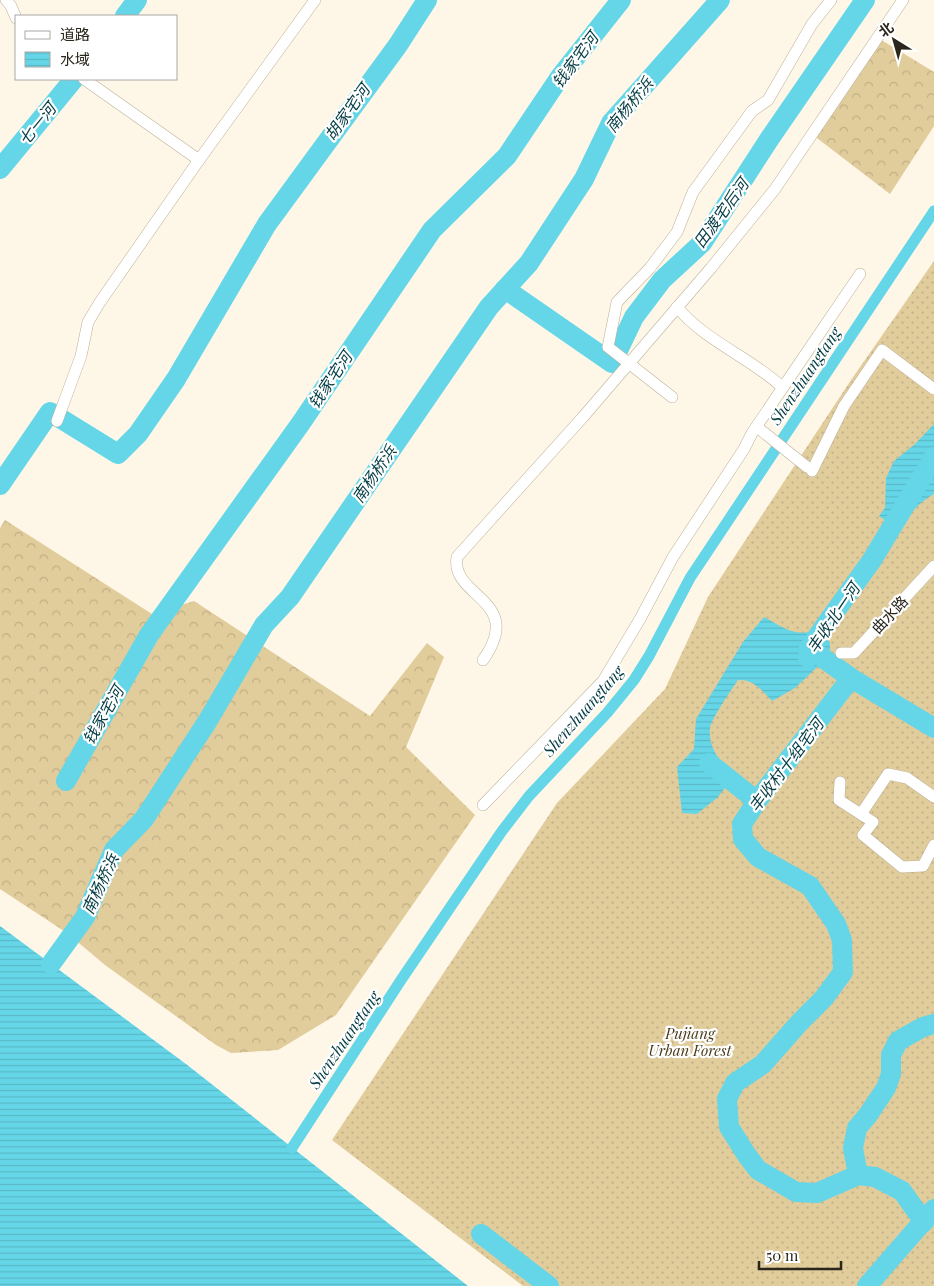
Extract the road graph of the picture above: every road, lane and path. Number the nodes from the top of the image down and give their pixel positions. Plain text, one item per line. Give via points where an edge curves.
1 (6, 0) edge
2 (315, 0) edge
3 (831, 0) edge
4 (903, 0) edge
5 (15, 16) edge
6 (86, 80) edge
7 (199, 160) junction
8 (860, 274) dead end
9 (678, 307) junction
10 (626, 362) junction
11 (782, 387) junction
12 (934, 389) edge
13 (672, 397) dead end
14 (59, 417) dead end
15 (759, 428) junction
16 (934, 566) edge
17 (841, 653) dead end
18 (483, 660) dead end
19 (840, 782) dead end
20 (934, 797) edge
21 (483, 805) dead end
22 (861, 814) junction
23 (934, 845) edge

1 - 5 street
2 - 7 street
3 - 10 street via 812,24 768,100 752,111 693,192 677,232 650,268 617,302 608,347
4 - 9 street via 775,189
6 - 7 street
7 - 14 street via 88,322 81,356
8 - 11 street
9 - 10 street
9 - 11 street via 687,319 715,341 770,375
10 - 13 street
10 - 18 street via 457,557 456,564 465,583 491,608 496,618 492,649
11 - 15 street
12 - 15 street via 882,350 844,406 809,469
15 - 21 street via 673,557 603,681
16 - 17 street, 曲水路 via 854,653
19 - 22 street via 839,800
20 - 22 street via 907,778 888,774
22 - 23 street via 873,822 863,835 902,867 923,866

